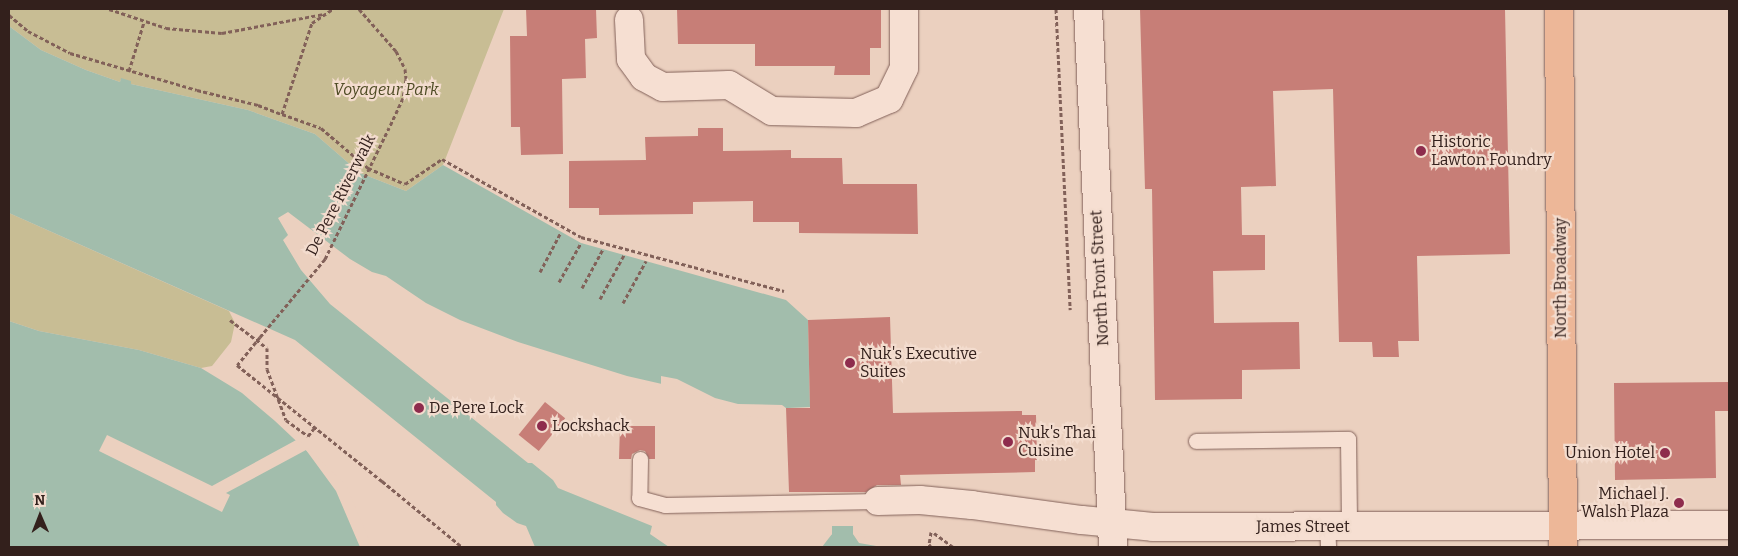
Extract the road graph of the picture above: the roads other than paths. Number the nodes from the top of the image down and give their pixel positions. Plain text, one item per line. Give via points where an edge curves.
1 (904, 9) edge
2 (1088, 9) edge
3 (1559, 9) edge
4 (629, 20) dead end
5 (1196, 441) dead end
6 (640, 459) dead end
7 (872, 501) joint
8 (1729, 525) edge
9 (1335, 533) edge
10 (1113, 535) edge
11 (1563, 537) edge

1 - 4 street via 904,68 889,99 856,113 772,110 729,85 664,87 644,78 631,59
2 - 10 street, North Front Street
3 - 11 main road, North Broadway
5 - 9 lane via 1348,439
6 - 7 lane via 640,498 665,505
7 - 10 street, James Street via 920,500 963,504
8 - 11 street, James Street
9 - 10 street, James Street via 1153,527
9 - 11 street, James Street

